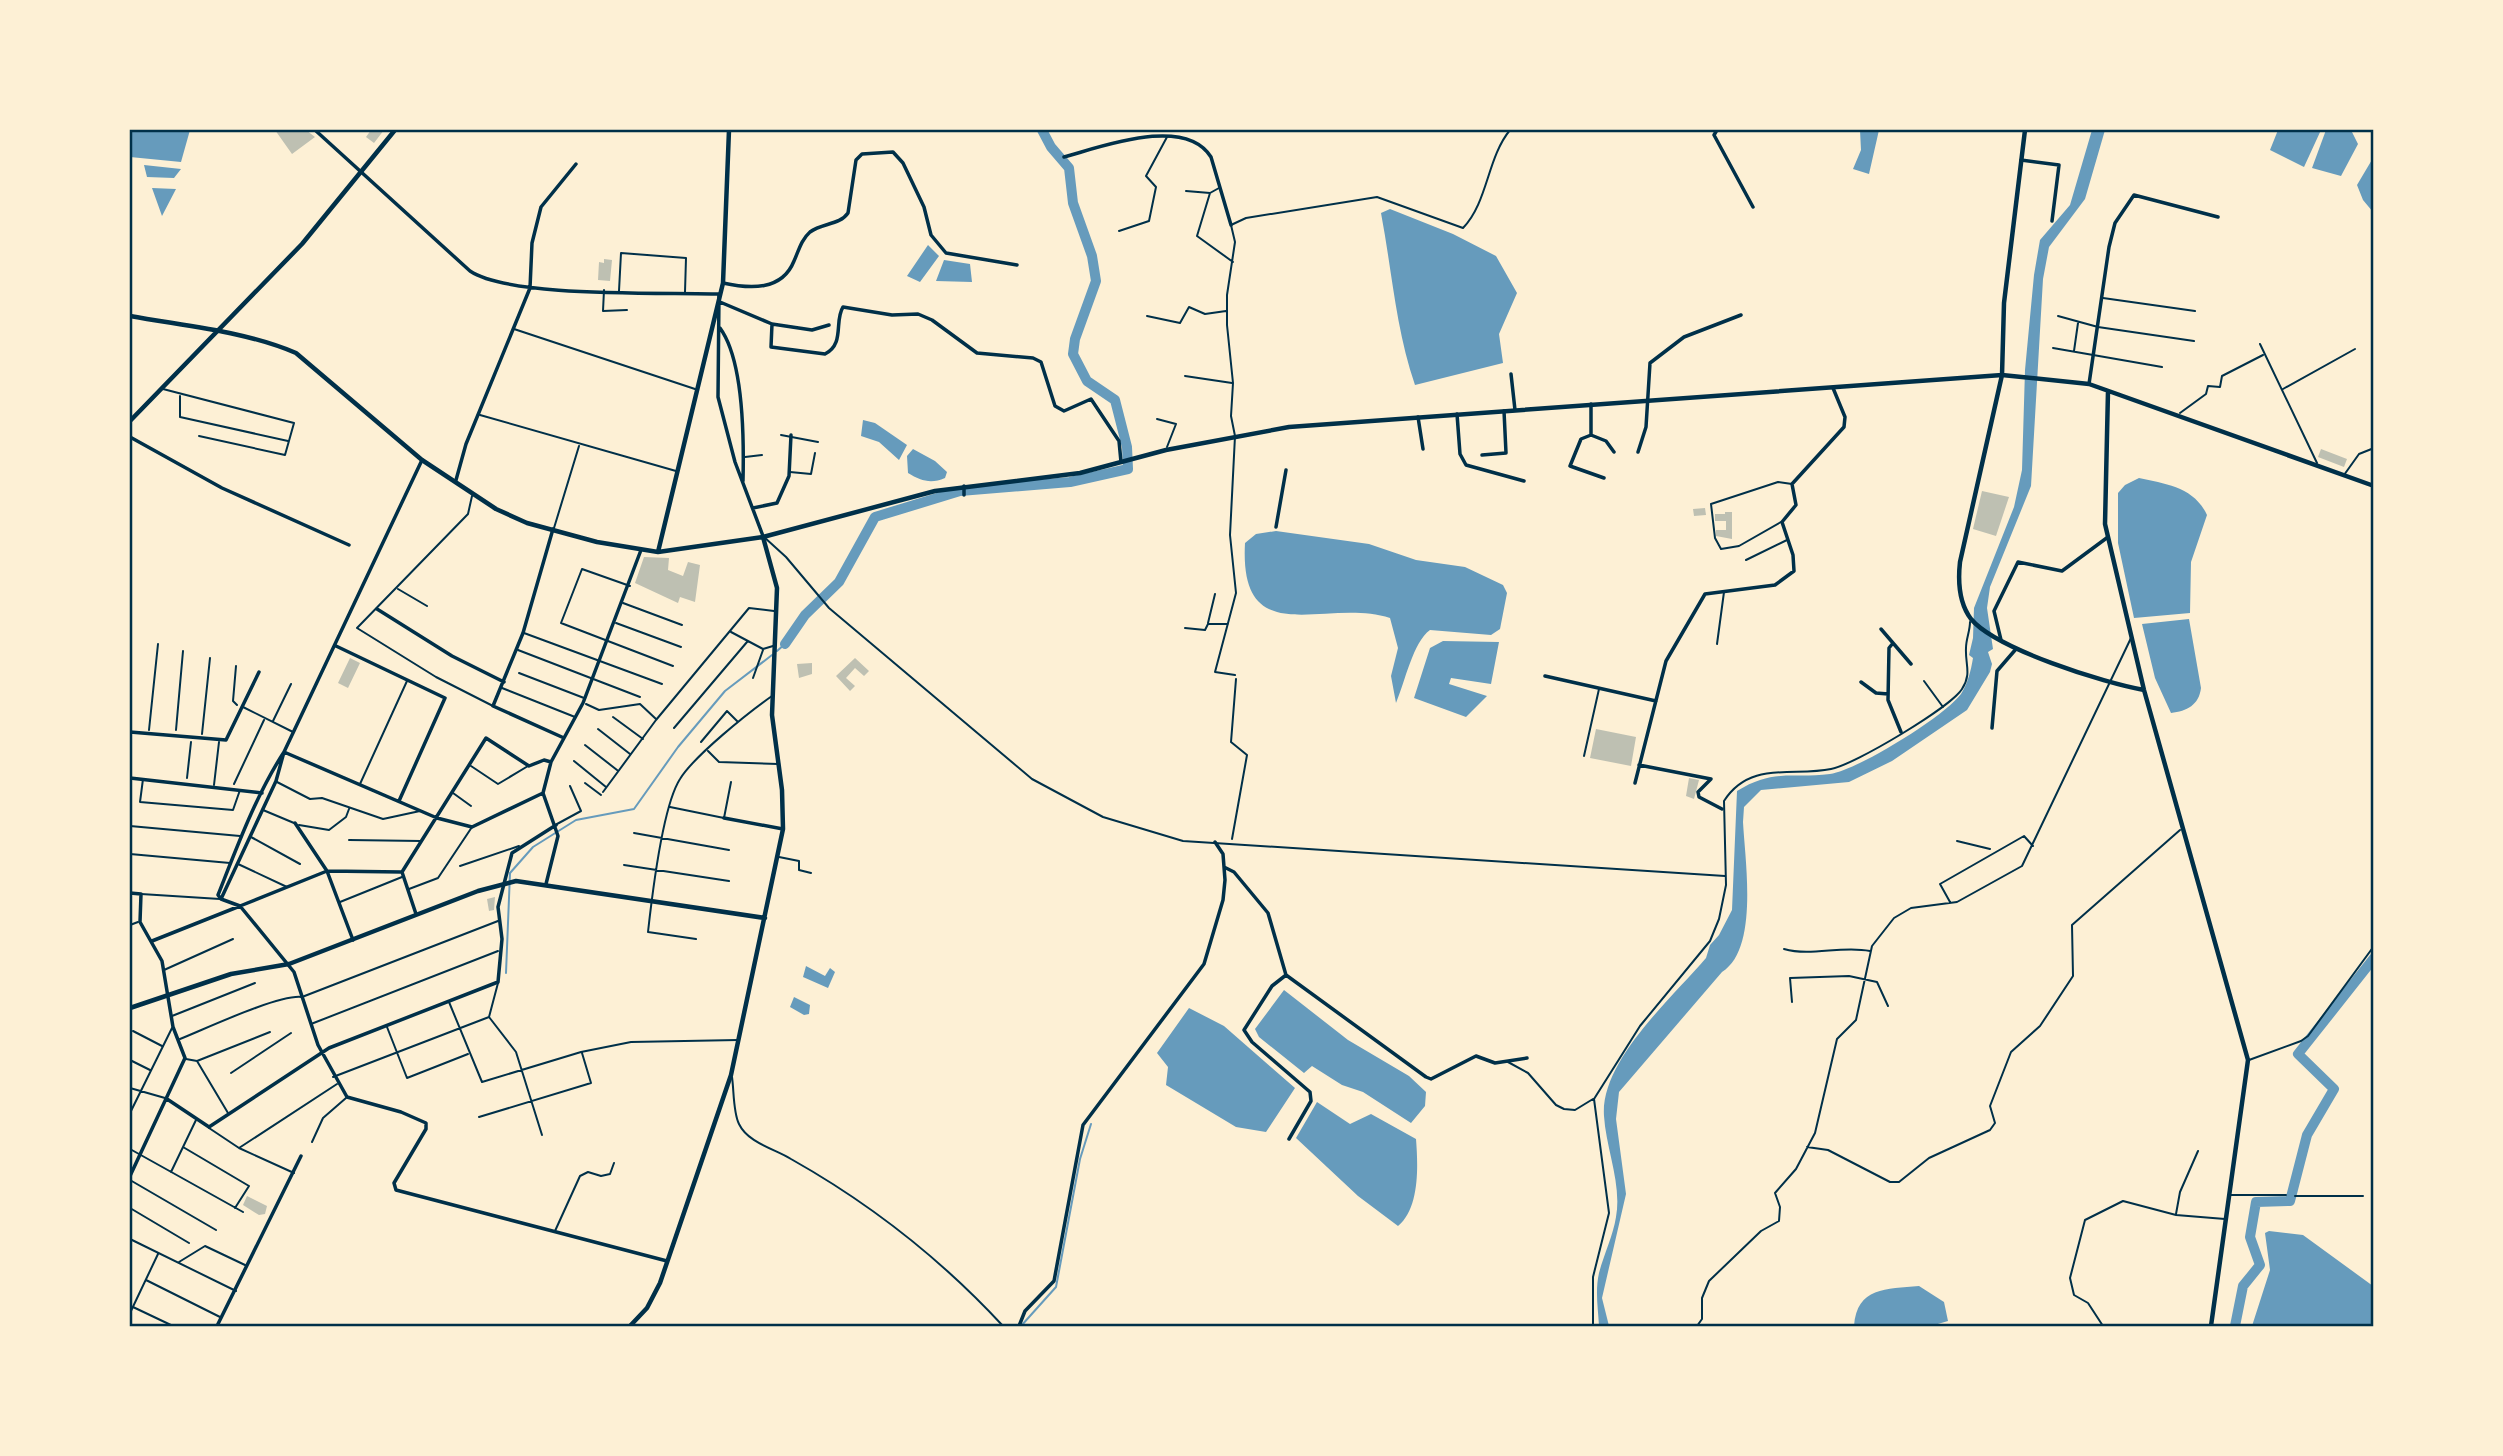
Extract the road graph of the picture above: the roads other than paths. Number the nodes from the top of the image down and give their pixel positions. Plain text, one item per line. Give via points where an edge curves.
1 (315, 130) edge
2 (394, 130) edge
3 (729, 130) edge
4 (1510, 130) edge
5 (1717, 130) edge
6 (2025, 130) edge
7 (1167, 136) junction
8 (1065, 157) dead end
9 (2021, 160) junction
10 (576, 164) dead end
11 (362, 170) junction
12 (1220, 187) junction
13 (1186, 191) dead end
14 (1210, 193) junction
15 (1753, 207) dead end
16 (2218, 217) dead end
17 (2052, 221) dead end
18 (1231, 225) junction
19 (1119, 231) dead end
20 (1233, 262) junction
21 (1017, 265) dead end
22 (723, 283) junction
23 (530, 288) junction
24 (604, 290) junction
25 (619, 290) junction
26 (685, 293) junction
27 (719, 294) junction
28 (2102, 298) junction
29 (720, 302) junction
30 (627, 310) dead end
31 (1227, 311) junction
32 (2195, 311) dead end
33 (1741, 315) dead end
34 (130, 316) edge
35 (1147, 316) dead end
36 (2058, 316) dead end
37 (2078, 322) junction
38 (772, 324) junction
39 (829, 325) dead end
40 (2098, 327) junction
41 (720, 328) junction
42 (514, 329) junction
43 (219, 332) junction
44 (2194, 341) dead end
45 (2260, 344) dead end
46 (2053, 348) dead end
47 (2355, 349) dead end
48 (2074, 351) junction
49 (2094, 355) junction
50 (2264, 355) junction
51 (2162, 367) dead end
52 (1511, 374) dead end
53 (2002, 375) junction
54 (1185, 376) dead end
55 (1233, 383) junction
56 (2089, 384) junction
57 (1832, 386) junction
58 (162, 388) junction
59 (696, 389) junction
60 (2282, 390) junction
61 (2108, 391) junction
62 (180, 395) junction
63 (1649, 400) junction
64 (1591, 404) junction
65 (1515, 410) junction
66 (1504, 411) junction
67 (479, 414) junction
68 (1457, 414) junction
69 (2176, 416) junction
70 (1418, 417) junction
71 (1157, 419) dead end
72 (130, 421) edge
73 (781, 435) dead end
74 (791, 435) junction
75 (1591, 435) junction
76 (130, 436) edge
77 (199, 436) dead end
78 (1235, 436) junction
79 (289, 441) junction
80 (818, 442) dead end
81 (579, 445) junction
82 (2374, 448) edge
83 (1423, 449) dead end
84 (1166, 450) junction
85 (1614, 452) dead end
86 (1639, 452) dead end
87 (815, 453) dead end
88 (762, 455) dead end
89 (1482, 455) dead end
90 (744, 457) junction
91 (422, 460) junction
92 (1121, 462) junction
93 (2318, 467) junction
94 (1286, 470) dead end
95 (678, 472) junction
96 (789, 472) junction
97 (2344, 476) junction
98 (1604, 478) dead end
99 (456, 480) junction
100 (1524, 481) dead end
101 (743, 483) junction
102 (1792, 484) junction
103 (2374, 486) edge
104 (964, 487) junction
105 (964, 495) dead end
106 (472, 496) junction
107 (753, 508) junction
108 (1782, 522) junction
109 (1276, 527) dead end
110 (553, 529) junction
111 (763, 537) junction
112 (2108, 537) junction
113 (1788, 539) junction
114 (349, 544) dead end
115 (641, 550) junction
116 (658, 552) junction
117 (1746, 560) dead end
118 (630, 586) junction
119 (397, 588) junction
120 (1724, 591) junction
121 (1215, 594) dead end
122 (622, 603) junction
123 (427, 607) dead end
124 (377, 608) junction
125 (778, 612) junction
126 (1971, 618) junction
127 (615, 622) junction
128 (1208, 624) junction
129 (1229, 624) junction
130 (682, 625) dead end
131 (1185, 628) dead end
132 (1881, 629) dead end
133 (730, 631) junction
134 (523, 633) junction
135 (2132, 637) junction
136 (2001, 640) junction
137 (607, 641) junction
138 (747, 642) junction
139 (1894, 643) junction
140 (1717, 644) dead end
141 (336, 646) junction
142 (681, 647) dead end
143 (2018, 647) junction
144 (763, 649) junction
145 (517, 650) junction
146 (774, 651) junction
147 (600, 661) junction
148 (1912, 664) dead end
149 (673, 666) dead end
150 (259, 673) dead end
151 (519, 673) dead end
152 (1235, 675) road end
153 (1545, 676) dead end
154 (753, 678) dead end
155 (407, 680) junction
156 (593, 680) junction
157 (1924, 681) dead end
158 (504, 682) junction
159 (1861, 682) dead end
160 (2107, 683) junction
161 (291, 684) dead end
162 (662, 684) dead end
163 (501, 688) junction
164 (1599, 688) junction
165 (2144, 690) junction
166 (1888, 694) junction
167 (773, 695) junction
168 (640, 697) dead end
169 (584, 701) junction
170 (1656, 701) junction
171 (493, 706) junction
172 (242, 708) junction
173 (1943, 708) junction
174 (613, 716) dead end
175 (576, 717) junction
176 (656, 720) junction
177 (272, 722) junction
178 (739, 723) junction
179 (674, 728) dead end
180 (1992, 728) dead end
181 (598, 729) dead end
182 (130, 732) edge
183 (294, 732) junction
184 (1901, 732) junction
185 (565, 738) junction
186 (643, 739) junction
187 (219, 741) junction
188 (701, 742) dead end
189 (585, 745) dead end
190 (708, 750) junction
191 (284, 752) junction
192 (631, 755) junction
193 (1584, 756) dead end
194 (551, 761) junction
195 (574, 761) dead end
196 (780, 764) junction
197 (470, 765) junction
198 (1639, 765) junction
199 (529, 766) junction
200 (618, 771) junction
201 (130, 778) edge
202 (143, 779) junction
203 (276, 781) junction
204 (731, 782) dead end
205 (585, 783) dead end
206 (1635, 783) dead end
207 (360, 784) junction
208 (570, 786) dead end
209 (214, 787) junction
210 (607, 787) junction
211 (240, 789) junction
212 (603, 792) dead end
213 (262, 793) junction
214 (452, 793) junction
215 (543, 793) junction
216 (601, 795) dead end
217 (399, 801) junction
218 (471, 806) dead end
219 (669, 807) junction
220 (349, 808) junction
221 (262, 809) junction
222 (1722, 809) junction
223 (422, 810) junction
224 (437, 818) junction
225 (724, 818) junction
226 (295, 823) junction
227 (556, 825) junction
228 (130, 826) edge
229 (472, 827) junction
230 (783, 829) junction
231 (2181, 829) junction
232 (634, 833) dead end
233 (242, 836) junction
234 (250, 836) junction
235 (663, 839) junction
236 (349, 840) dead end
237 (423, 841) junction
238 (1214, 842) junction
239 (1957, 842) dead end
240 (519, 846) junction
241 (2033, 847) junction
242 (1990, 849) dead end
243 (729, 850) dead end
244 (130, 854) edge
245 (778, 856) junction
246 (232, 863) junction
247 (237, 864) junction
248 (300, 864) dead end
249 (624, 864) dead end
250 (460, 866) dead end
251 (1224, 867) junction
252 (657, 869) junction
253 (327, 871) junction
254 (811, 873) dead end
255 (402, 875) junction
256 (1725, 876) junction
257 (729, 881) dead end
258 (502, 883) junction
259 (546, 884) junction
260 (288, 887) junction
261 (408, 890) junction
262 (130, 893) edge
263 (141, 894) junction
264 (221, 899) junction
265 (652, 901) junction
266 (339, 902) junction
267 (1951, 903) junction
268 (240, 906) junction
269 (416, 916) junction
270 (765, 919) junction
271 (499, 920) junction
272 (140, 922) junction
273 (130, 925) edge
274 (233, 939) dead end
275 (696, 939) dead end
276 (353, 940) junction
277 (152, 941) junction
278 (2374, 946) edge
279 (1784, 949) dead end
280 (502, 950) junction
281 (1870, 951) junction
282 (289, 964) junction
283 (164, 970) junction
284 (1286, 975) junction
285 (1865, 977) junction
286 (498, 982) junction
287 (255, 984) dead end
288 (167, 995) junction
289 (302, 997) junction
290 (449, 1002) junction
291 (1792, 1002) dead end
292 (1888, 1006) dead end
293 (130, 1008) edge
294 (172, 1016) junction
295 (489, 1017) junction
296 (310, 1024) junction
297 (387, 1026) junction
298 (173, 1027) junction
299 (459, 1028) junction
300 (133, 1031) dead end
301 (270, 1032) dead end
302 (291, 1033) dead end
303 (180, 1039) junction
304 (739, 1040) junction
305 (162, 1046) junction
306 (323, 1052) junction
307 (396, 1052) junction
308 (581, 1052) junction
309 (469, 1053) junction
310 (185, 1058) junction
311 (1527, 1058) dead end
312 (130, 1060) edge
313 (2248, 1060) junction
314 (197, 1061) junction
315 (1507, 1062) junction
316 (150, 1070) junction
317 (522, 1070) junction
318 (231, 1073) dead end
319 (732, 1075) junction
320 (333, 1077) junction
321 (337, 1084) junction
322 (130, 1088) edge
323 (141, 1091) junction
324 (347, 1097) junction
325 (167, 1099) junction
326 (1594, 1099) junction
327 (532, 1102) junction
328 (130, 1113) edge
329 (229, 1115) junction
330 (479, 1117) dead end
331 (196, 1119) junction
332 (209, 1128) junction
333 (542, 1136) dead end
334 (1289, 1139) dead end
335 (312, 1142) dead end
336 (183, 1147) junction
337 (1807, 1147) junction
338 (239, 1148) junction
339 (130, 1149) edge
340 (2198, 1151) dead end
341 (141, 1154) junction
342 (301, 1156) dead end
343 (614, 1163) dead end
344 (171, 1172) junction
345 (295, 1173) junction
346 (130, 1178) edge
347 (2230, 1195) junction
348 (2286, 1195) dead end
349 (2295, 1196) dead end
350 (2363, 1196) dead end
351 (130, 1208) edge
352 (235, 1208) junction
353 (243, 1212) dead end
354 (2176, 1215) junction
355 (2227, 1219) junction
356 (216, 1230) dead end
357 (555, 1232) junction
358 (130, 1239) edge
359 (189, 1244) dead end
360 (159, 1253) junction
361 (668, 1261) junction
362 (178, 1263) junction
363 (248, 1266) junction
364 (146, 1280) junction
365 (236, 1291) junction
366 (132, 1306) junction
367 (130, 1312) edge
368 (222, 1318) junction
369 (173, 1326) edge
370 (218, 1326) edge
371 (630, 1326) edge
372 (1003, 1326) edge
373 (1019, 1326) edge
374 (1593, 1326) edge
375 (1697, 1326) edge
376 (2103, 1326) edge
377 (2211, 1326) edge

1 - 11 street via 359,173
2 - 11 street
3 - 22 street
4 - 18 lane via 1463,228 1377,197 1246,218
5 - 15 street via 1714,135
6 - 9 street
7 - 8 street via 1118,142
7 - 12 street via 1206,149
7 - 19 lane via 1146,176 1156,187 1149,221
9 - 17 street via 2059,165
9 - 53 street via 2004,303
10 - 23 street via 541,206 532,243
11 - 23 street via 470,271 489,281
11 - 43 street via 302,244
12 - 14 lane
12 - 18 street
13 - 14 lane
14 - 20 lane via 1197,236
16 - 28 street via 2134,195 2115,223
18 - 20 lane
20 - 31 lane
21 - 22 street via 946,253 931,235 924,207 898,154 862,154 856,160 848,213 844,219 819,226 802,241 788,272 765,287
22 - 27 street
23 - 24 street
23 - 42 street
24 - 25 street
24 - 30 lane via 603,311
25 - 26 street
25 - 26 lane via 621,253 686,258
26 - 27 street
27 - 29 street
27 - 59 street
28 - 32 lane
28 - 40 street
29 - 38 street
29 - 41 street
31 - 35 lane via 1205,314 1189,307 1180,323
31 - 55 lane
33 - 63 street via 1684,337 1650,363
34 - 43 street
36 - 37 lane
37 - 40 lane
37 - 48 lane
38 - 39 street via 812,330
38 - 92 street via 771,347 825,354 835,345 843,307 918,314 977,353 1032,358 1041,362 1055,406 1064,411 1091,399 1119,441
40 - 44 lane
40 - 49 street
41 - 90 street via 735,365
41 - 101 street via 718,397
42 - 59 lane
42 - 67 street
43 - 58 street
43 - 91 street via 296,353
45 - 50 lane
46 - 48 lane
47 - 60 lane
48 - 49 lane
49 - 51 lane
49 - 56 street
50 - 60 lane
50 - 69 lane via 2222,376 2220,387 2208,386 2206,394
52 - 65 street
53 - 56 street
53 - 57 street
53 - 126 street via 1959,570 1960,590
54 - 55 lane
55 - 78 lane
56 - 61 street
57 - 63 street
57 - 102 street via 1845,417 1844,427
58 - 62 lane
58 - 72 street
59 - 95 street
60 - 93 lane
61 - 69 street
61 - 112 street via 2104,503
62 - 79 lane via 180,417
62 - 79 lane via 294,423
63 - 64 street
63 - 86 street
64 - 65 street
64 - 75 street
65 - 66 street
66 - 68 street
66 - 89 street via 1506,453
67 - 81 lane
67 - 99 street
68 - 70 street
68 - 100 street via 1460,454 1466,465
69 - 93 street
70 - 78 street
70 - 83 street
71 - 84 lane via 1176,424
73 - 74 lane
74 - 80 lane
74 - 96 street
75 - 85 street via 1606,441
75 - 98 street via 1581,439 1570,466
76 - 114 street via 220,487
77 - 79 lane via 285,456
78 - 84 street
78 - 129 lane via 1230,535 1236,593
81 - 95 lane
81 - 110 lane
82 - 97 lane via 2359,454
84 - 92 street
87 - 96 lane via 811,474
88 - 90 lane
90 - 101 street
91 - 99 street
91 - 141 street
92 - 104 street
93 - 97 street
94 - 109 street
95 - 116 street
96 - 107 street via 777,503
97 - 103 street
99 - 106 street
101 - 107 street
102 - 108 street via 1796,505
102 - 108 lane via 1778,482 1712,505 1715,538 1721,549 1740,546
104 - 105 street
104 - 111 street
106 - 110 street via 510,516
106 - 119 lane via 468,514
107 - 111 street
108 - 113 street
110 - 115 street
110 - 134 street
111 - 116 street
111 - 125 street via 777,588
111 - 238 lane via 829,608 1056,794 1153,835
112 - 135 street
112 - 136 street via 2062,571 2018,562 1994,611
113 - 117 lane
113 - 120 street via 1794,571 1775,585
115 - 116 street
115 - 118 street
118 - 122 street
118 - 137 lane via 582,569 561,623
119 - 123 lane
119 - 124 lane
120 - 140 lane
120 - 170 street via 1705,594 1667,661
121 - 128 lane
122 - 127 street
122 - 130 lane
124 - 158 street via 452,656
124 - 171 lane via 357,628
125 - 133 lane via 749,608
125 - 146 street
126 - 136 street
126 - 173 lane via 1965,650 1967,678
127 - 137 street
127 - 142 lane
128 - 129 lane
128 - 131 lane via 1205,631
129 - 152 lane via 1215,672
132 - 139 street
133 - 138 lane
133 - 176 lane
134 - 145 street
134 - 147 lane
135 - 160 lane
135 - 165 street
136 - 143 street
137 - 147 street
137 - 149 lane
138 - 144 lane
138 - 179 lane
139 - 148 street
139 - 166 street via 1889,648
141 - 155 street
141 - 183 street
143 - 160 street
143 - 180 street via 1997,671
144 - 146 lane
144 - 154 lane
145 - 156 lane
145 - 158 street
146 - 167 street
147 - 156 street
147 - 162 lane
150 - 172 street
151 - 169 lane
153 - 164 street
155 - 207 lane
155 - 217 street via 445,698
156 - 168 lane
156 - 169 street
157 - 173 lane
158 - 163 street
159 - 166 street via 1875,693
160 - 165 street
160 - 241 lane
161 - 177 lane
163 - 171 street
163 - 175 lane
164 - 170 street
164 - 193 lane
165 - 231 street
166 - 184 street
167 - 178 lane
167 - 196 street
169 - 175 street
169 - 176 lane via 599,710 640,704
170 - 198 street
171 - 185 street
172 - 177 lane
172 - 187 street via 226,740
173 - 184 lane
174 - 186 lane
175 - 185 street
176 - 186 lane
177 - 183 lane
178 - 188 lane via 727,711
178 - 190 lane
181 - 192 lane
182 - 187 street
183 - 191 street
184 - 222 lane via 1875,751 1833,769 1784,770 1753,778 1731,790
185 - 194 street
186 - 192 lane
187 - 209 lane
189 - 200 lane
190 - 196 lane via 719,762
190 - 219 lane via 681,776
191 - 203 street
191 - 207 street
191 - 213 street
192 - 200 lane
194 - 199 street
194 - 215 street
195 - 210 lane
196 - 230 street
197 - 199 lane via 498,784
197 - 199 street via 486,738
197 - 214 street
198 - 206 street
198 - 222 street via 1711,779 1698,792 1699,797
200 - 210 lane
201 - 202 street
202 - 209 street
202 - 211 lane via 140,802 233,810
203 - 220 lane via 310,799 322,798
203 - 221 street
204 - 225 lane
205 - 216 lane
207 - 217 street
208 - 227 lane via 581,811
209 - 211 street
210 - 212 lane
211 - 213 street
213 - 233 street
214 - 218 lane
214 - 224 street
215 - 227 street
215 - 229 street
217 - 223 street
219 - 225 lane
219 - 235 lane
220 - 223 lane via 391,820
220 - 226 lane via 346,817 329,830
221 - 226 lane
221 - 234 street
222 - 256 lane
223 - 224 street
224 - 229 street
224 - 237 street
225 - 230 street
226 - 253 street
227 - 240 street
227 - 259 street via 558,836
228 - 233 lane
229 - 261 lane via 438,878
230 - 245 street
231 - 313 street
231 - 337 lane via 2072,925 2073,976 2040,1026 2011,1052 1990,1106 1995,1123 1990,1130 1929,1158 1899,1182 1890,1182 1828,1150
232 - 235 lane
233 - 246 street
234 - 247 street
234 - 248 lane
235 - 243 lane
235 - 252 lane
236 - 237 lane
237 - 255 street
238 - 251 street via 1223,854
238 - 256 lane
239 - 242 lane
240 - 250 lane
240 - 258 street
241 - 267 lane via 2022,866
241 - 267 lane via 2024,836 1940,884
244 - 246 lane
245 - 254 lane via 799,861 799,870
245 - 270 street
246 - 264 street via 218,895
247 - 260 lane
247 - 264 street
249 - 252 lane
251 - 284 street via 1234,872 1268,913
251 - 373 street via 1223,900 1204,964 1083,1125 1054,1281 1025,1311
252 - 257 lane
252 - 265 lane
253 - 255 street
253 - 260 street
253 - 266 street
255 - 261 street
255 - 266 lane
256 - 326 lane via 1724,901 1710,942 1640,1026
258 - 259 street
258 - 269 street
258 - 271 street
259 - 265 street
260 - 268 street
261 - 269 street
262 - 263 street
263 - 264 lane
263 - 272 street
264 - 268 street
265 - 270 street
265 - 275 lane via 648,932
266 - 276 street
267 - 281 lane via 1911,908 1894,918
268 - 277 street
268 - 282 street
269 - 276 street
270 - 304 street
271 - 280 street
271 - 289 lane
272 - 273 lane
272 - 277 street
274 - 283 lane
276 - 282 street
277 - 283 street
278 - 313 lane via 2308,1035
279 - 281 lane
280 - 286 street
280 - 296 lane
281 - 285 lane
282 - 288 street via 231,974
282 - 289 street
283 - 288 street
284 - 315 street via 1431,1079 1476,1056
284 - 334 street via 1272,986 1244,1030 1310,1092 1311,1101
285 - 291 lane via 1790,978
285 - 292 lane via 1877,982
285 - 337 lane via 1856,1020 1837,1039 1815,1133
286 - 290 street
286 - 295 lane
287 - 294 lane
288 - 293 street
288 - 294 street
289 - 296 street
289 - 303 lane
290 - 297 street
290 - 299 lane
294 - 298 street
295 - 299 lane
295 - 317 lane via 510,1042
296 - 306 street
297 - 306 street
297 - 307 lane
298 - 303 street
298 - 305 lane
299 - 307 lane
299 - 309 lane
300 - 305 lane
301 - 314 lane
302 - 318 lane
303 - 310 street
304 - 308 lane via 631,1042
304 - 319 street
305 - 316 lane
306 - 320 street
306 - 329 street
307 - 309 lane via 407,1078
307 - 320 lane
308 - 317 lane
308 - 327 lane via 591,1083
309 - 317 lane via 482,1082
310 - 314 lane
310 - 325 street
311 - 315 street
312 - 316 lane
313 - 347 street
314 - 329 lane
315 - 326 lane via 1528,1073 1564,1109 1575,1110
316 - 323 lane
317 - 327 lane
319 - 361 street
319 - 372 lane via 738,1125 761,1146 789,1157 881,1214 963,1282
320 - 321 street
321 - 324 street
321 - 338 lane
322 - 323 lane
323 - 325 lane
323 - 328 lane
324 - 335 lane via 323,1118
324 - 357 street via 426,1124 393,1187 420,1199
325 - 331 street
325 - 341 street
326 - 374 lane via 1609,1213 1593,1277
327 - 330 lane
327 - 333 lane
329 - 332 street
331 - 332 street
331 - 336 lane
332 - 338 lane
336 - 344 lane
336 - 352 lane via 249,1186
337 - 375 lane via 1796,1169 1775,1193 1780,1221 1761,1231 1709,1281
338 - 345 lane
339 - 341 lane
340 - 354 lane via 2180,1192
341 - 344 lane
341 - 346 street
342 - 345 street
343 - 357 lane via 610,1174 580,1176
344 - 352 lane
345 - 363 street
346 - 356 lane
347 - 348 lane
347 - 355 street
349 - 350 lane
351 - 359 lane
352 - 353 lane
354 - 355 lane
354 - 376 lane via 2123,1201 2085,1220 2070,1278 2074,1295 2088,1303
355 - 377 street
357 - 361 street
358 - 360 lane
360 - 362 lane
360 - 364 lane
361 - 371 street via 647,1307
362 - 363 lane via 205,1246
362 - 365 lane
363 - 365 street
364 - 366 lane
364 - 368 lane
365 - 368 street
366 - 367 lane
366 - 369 lane
368 - 370 street

